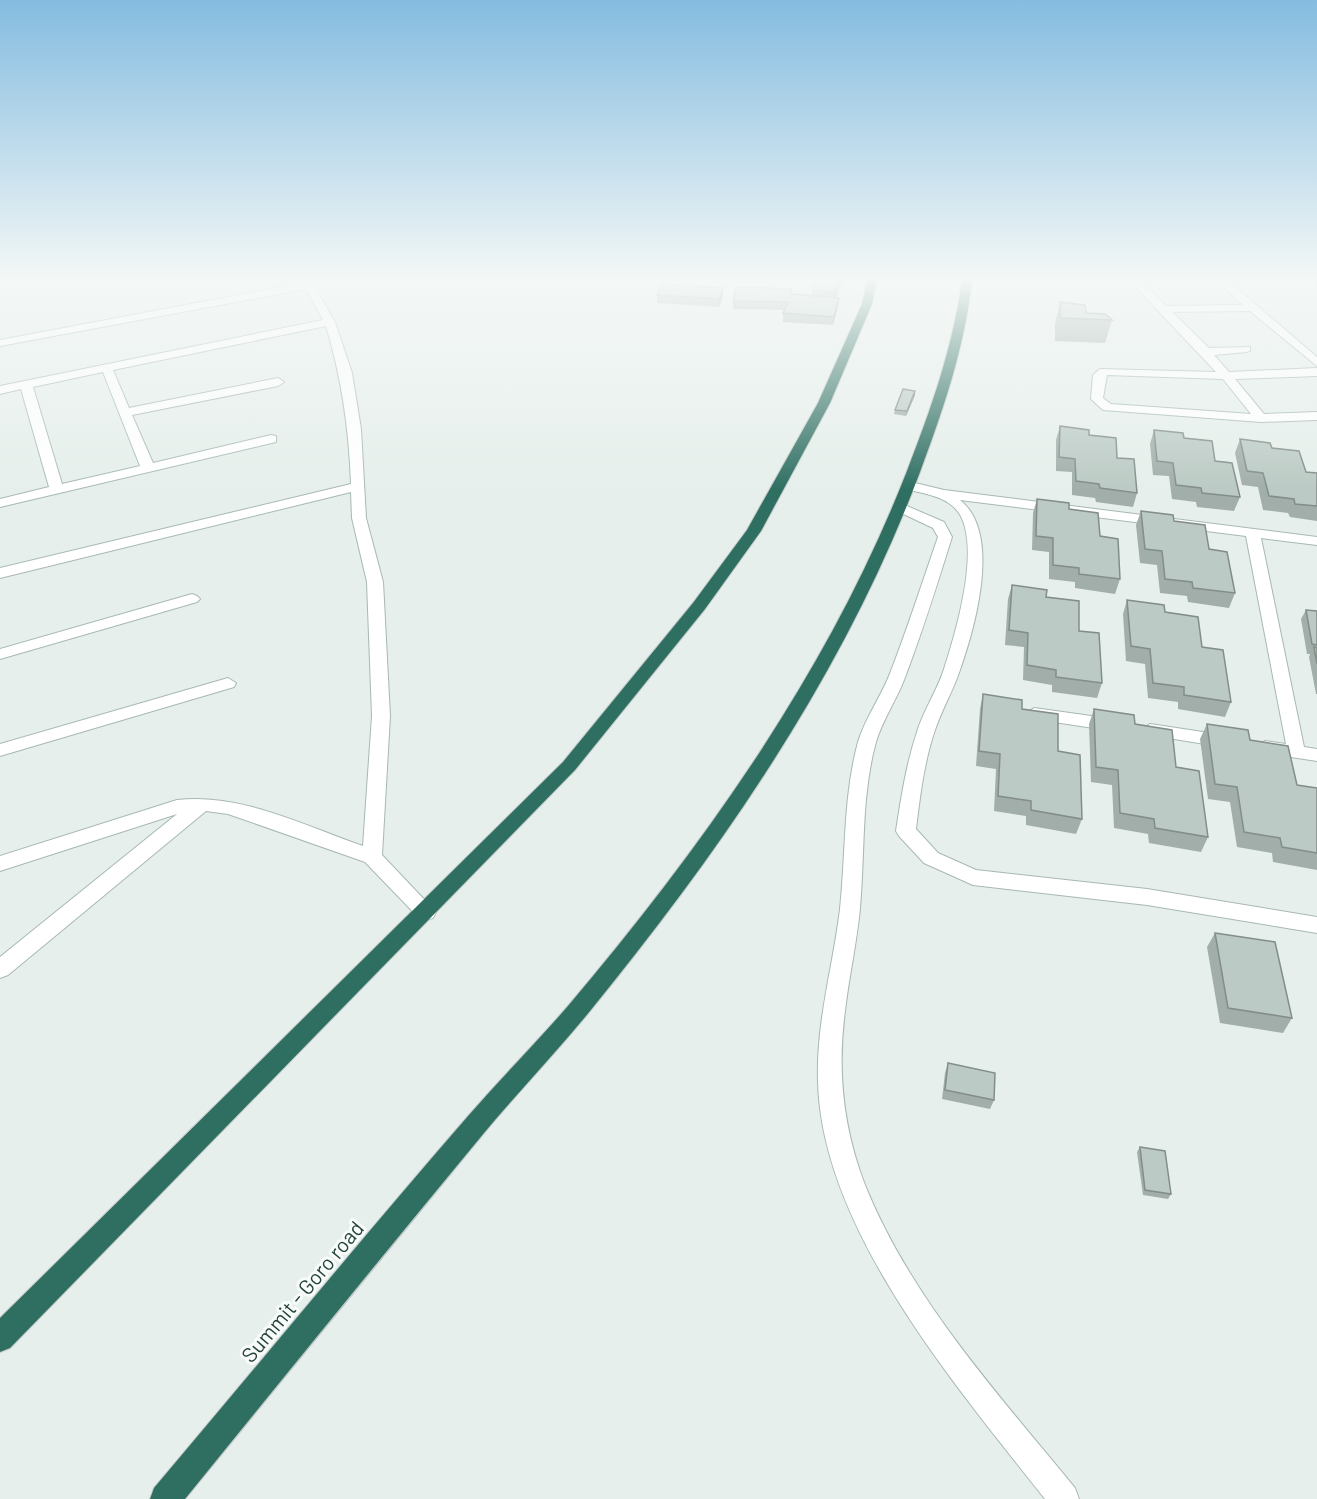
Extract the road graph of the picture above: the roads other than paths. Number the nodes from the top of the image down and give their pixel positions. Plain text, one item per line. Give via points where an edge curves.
1 (197, 350) edge
2 (339, 350) edge
3 (847, 350) edge
4 (956, 350) edge
5 (1233, 350) edge
6 (1301, 350) edge
7 (1206, 352) joint
8 (1317, 363) edge
9 (107, 369) junction
10 (1317, 372) edge
11 (1227, 376) junction
12 (278, 382) dead end
13 (26, 385) junction
14 (0, 390) edge
15 (125, 412) junction
16 (1317, 416) edge
17 (1261, 418) junction
18 (271, 439) dead end
19 (148, 468) junction
20 (910, 486) junction
21 (356, 487) junction
22 (57, 490) junction
23 (944, 494) junction
24 (0, 503) edge
25 (900, 507) junction
26 (1253, 532) junction
27 (1317, 541) edge
28 (0, 573) edge
29 (192, 599) dead end
30 (0, 654) edge
31 (228, 683) dead end
32 (1017, 711) edge
33 (0, 750) edge
34 (1296, 752) junction
35 (1317, 755) edge
36 (203, 804) junction
37 (372, 857) junction
38 (0, 864) edge
39 (426, 912) junction
40 (1317, 925) edge
41 (0, 969) edge
42 (0, 1338) edge
43 (165, 1499) edge
44 (1064, 1499) edge

1 - 9 street
2 - 21 street via 355,429
3 - 39 highway via 824,403 754,531 699,606 569,766
4 - 20 highway, Summit - Goro road
5 - 7 street
6 - 8 street
7 - 11 street
9 - 13 street
9 - 15 street
10 - 11 street
11 - 17 street
11 - 17 street via 1104,371 1099,375 1097,399 1114,408
12 - 15 street
13 - 14 street
13 - 22 street
15 - 19 street
16 - 17 street
18 - 19 street
19 - 22 street
20 - 23 street
20 - 25 highway, Summit - Goro road
21 - 28 street
21 - 37 street via 359,518 375,582 381,706
22 - 24 street
23 - 26 street
23 - 40 street via 964,510 974,531 974,587 952,670 920,753 906,831 931,858 973,877 1148,897
25 - 43 highway, Summit - Goro road via 839,636 762,761 670,892 584,1003 481,1119
25 - 44 street via 939,525 945,537 889,697 868,737 827,1075 837,1135 859,1199 890,1259 942,1346
26 - 27 street
26 - 34 street
29 - 30 street
31 - 33 street
32 - 34 street
34 - 35 street
36 - 37 street via 230,807
36 - 38 street via 177,807
36 - 41 street
37 - 39 street
39 - 42 highway

